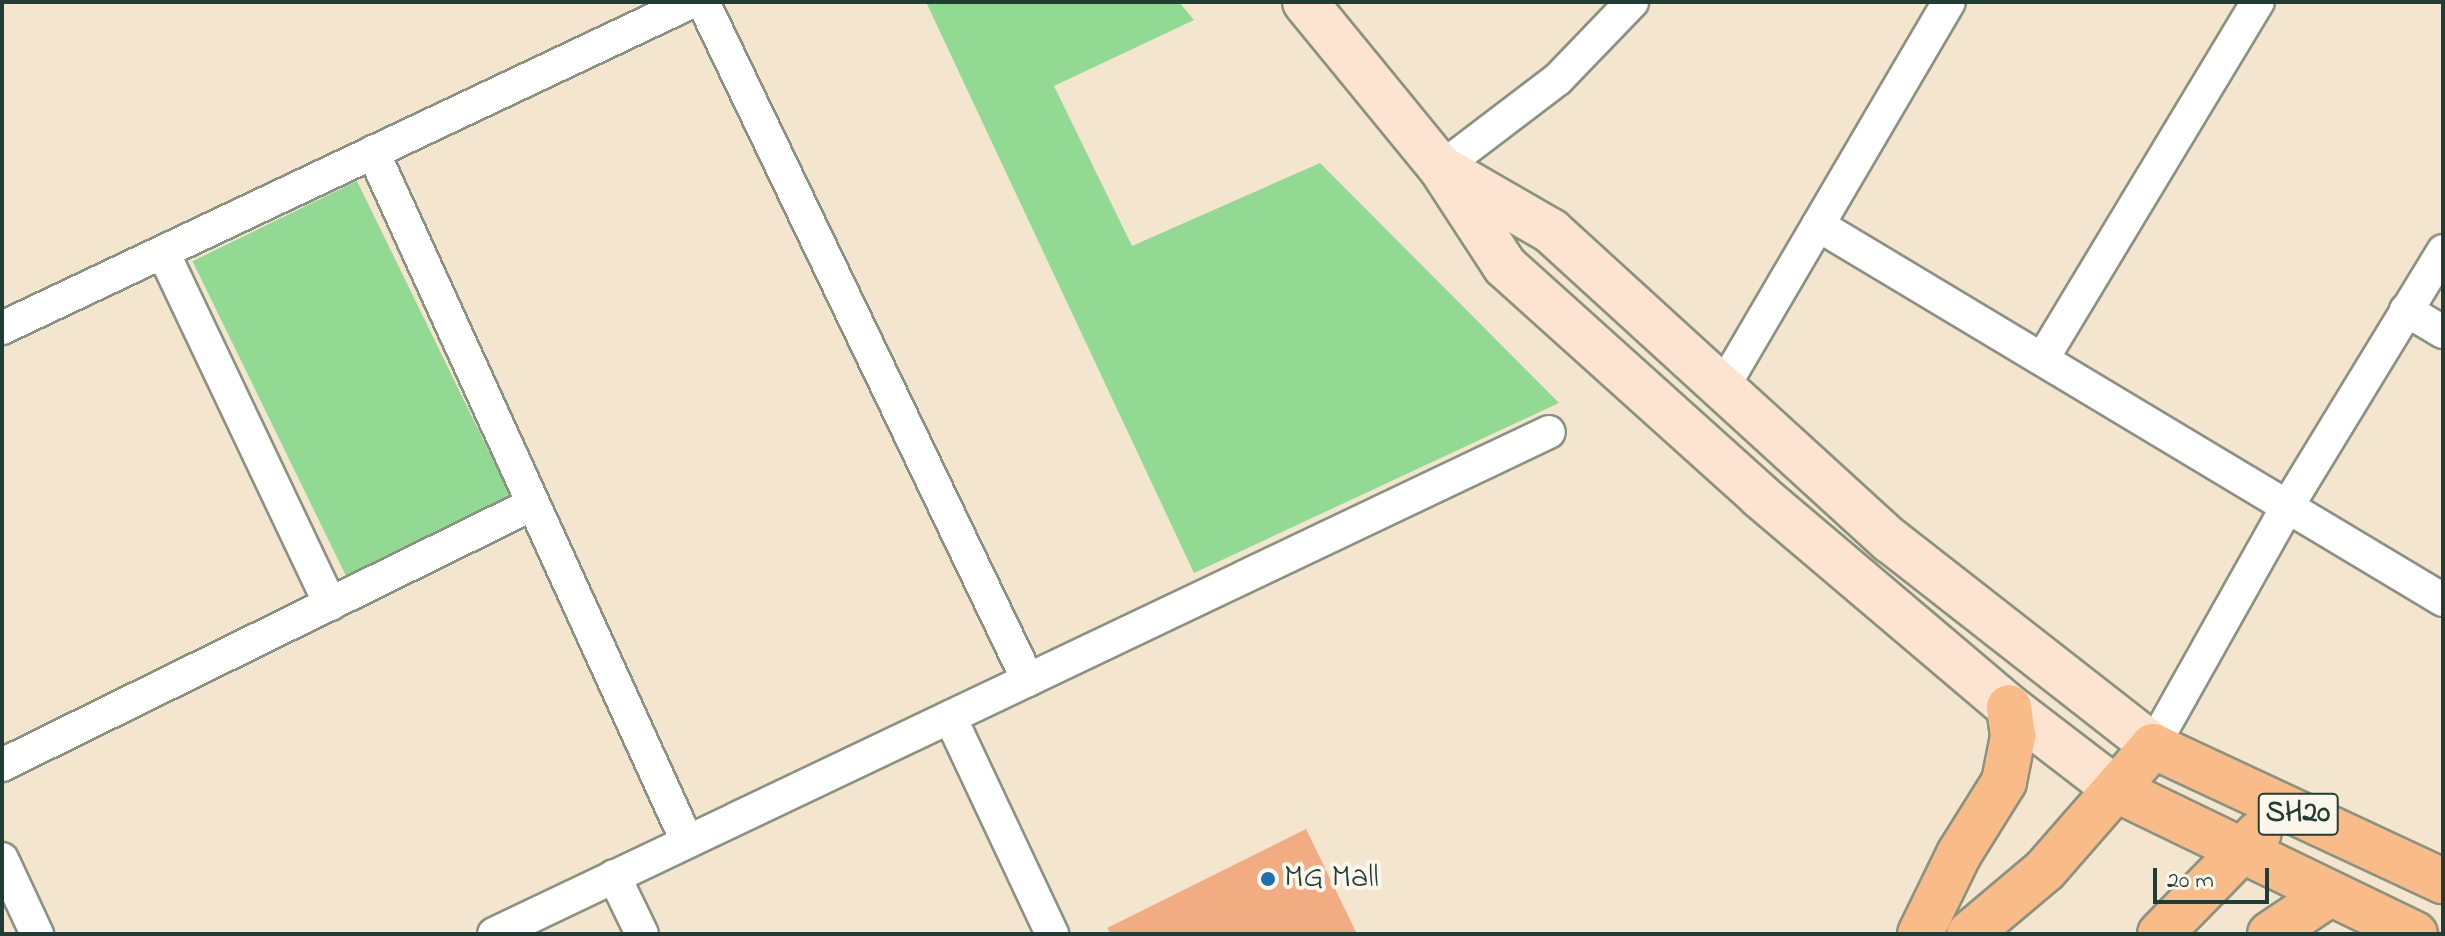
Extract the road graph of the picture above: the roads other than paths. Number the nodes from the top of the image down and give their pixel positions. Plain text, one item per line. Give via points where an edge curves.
1 (691, 2) edge
2 (703, 2) edge
3 (1305, 2) edge
4 (1632, 2) edge
5 (1949, 2) edge
6 (2258, 2) edge
7 (373, 152) junction
8 (1441, 168) junction
9 (1818, 225) junction
10 (2443, 251) edge
11 (163, 252) junction
12 (2406, 310) junction
13 (2, 328) edge
14 (2443, 332) edge
15 (2043, 358) junction
16 (1723, 387) junction
17 (1549, 432) dead end
18 (533, 504) junction
19 (2287, 507) junction
20 (2443, 600) edge
21 (330, 604) junction
22 (1028, 680) junction
23 (2009, 707) junction
24 (950, 717) junction
25 (2153, 746) junction
26 (2, 765) edge
27 (2117, 790) junction
28 (2280, 805) junction
29 (687, 841) junction
30 (2243, 853) junction
31 (2, 859) edge
32 (614, 876) junction
33 (2443, 881) edge
34 (2330, 894) junction
35 (37, 934) edge
36 (494, 934) edge
37 (642, 934) edge
38 (1052, 934) edge
39 (1920, 934) edge
40 (1969, 934) edge
41 (2160, 934) edge
42 (2270, 934) edge
43 (2415, 934) edge

1 - 7 street
2 - 22 street
3 - 8 main road
4 - 8 street via 1558,79
5 - 9 street
6 - 15 street
7 - 11 street
7 - 18 street
8 - 16 main road via 1551,231
8 - 23 main road via 1505,266 1760,496
9 - 15 street
9 - 16 street
10 - 12 street
11 - 13 street
11 - 21 street
12 - 14 street
12 - 19 street
15 - 19 street
16 - 25 main road via 1891,541
17 - 22 street
18 - 21 street
18 - 29 street
19 - 20 street
19 - 25 street
21 - 26 street
22 - 24 street
23 - 27 main road
23 - 39 main road via 2013,736 2004,782 1959,854
24 - 29 street
24 - 38 street
25 - 27 main road
25 - 28 main road, SH20
27 - 30 main road, SH20
27 - 40 main road via 2045,870
28 - 30 main road, SH20
28 - 33 main road, SH20
29 - 32 street
30 - 34 main road, SH20
30 - 41 main road, SH20
31 - 35 street
32 - 36 street
32 - 37 street
34 - 42 main road
34 - 43 main road, SH20

